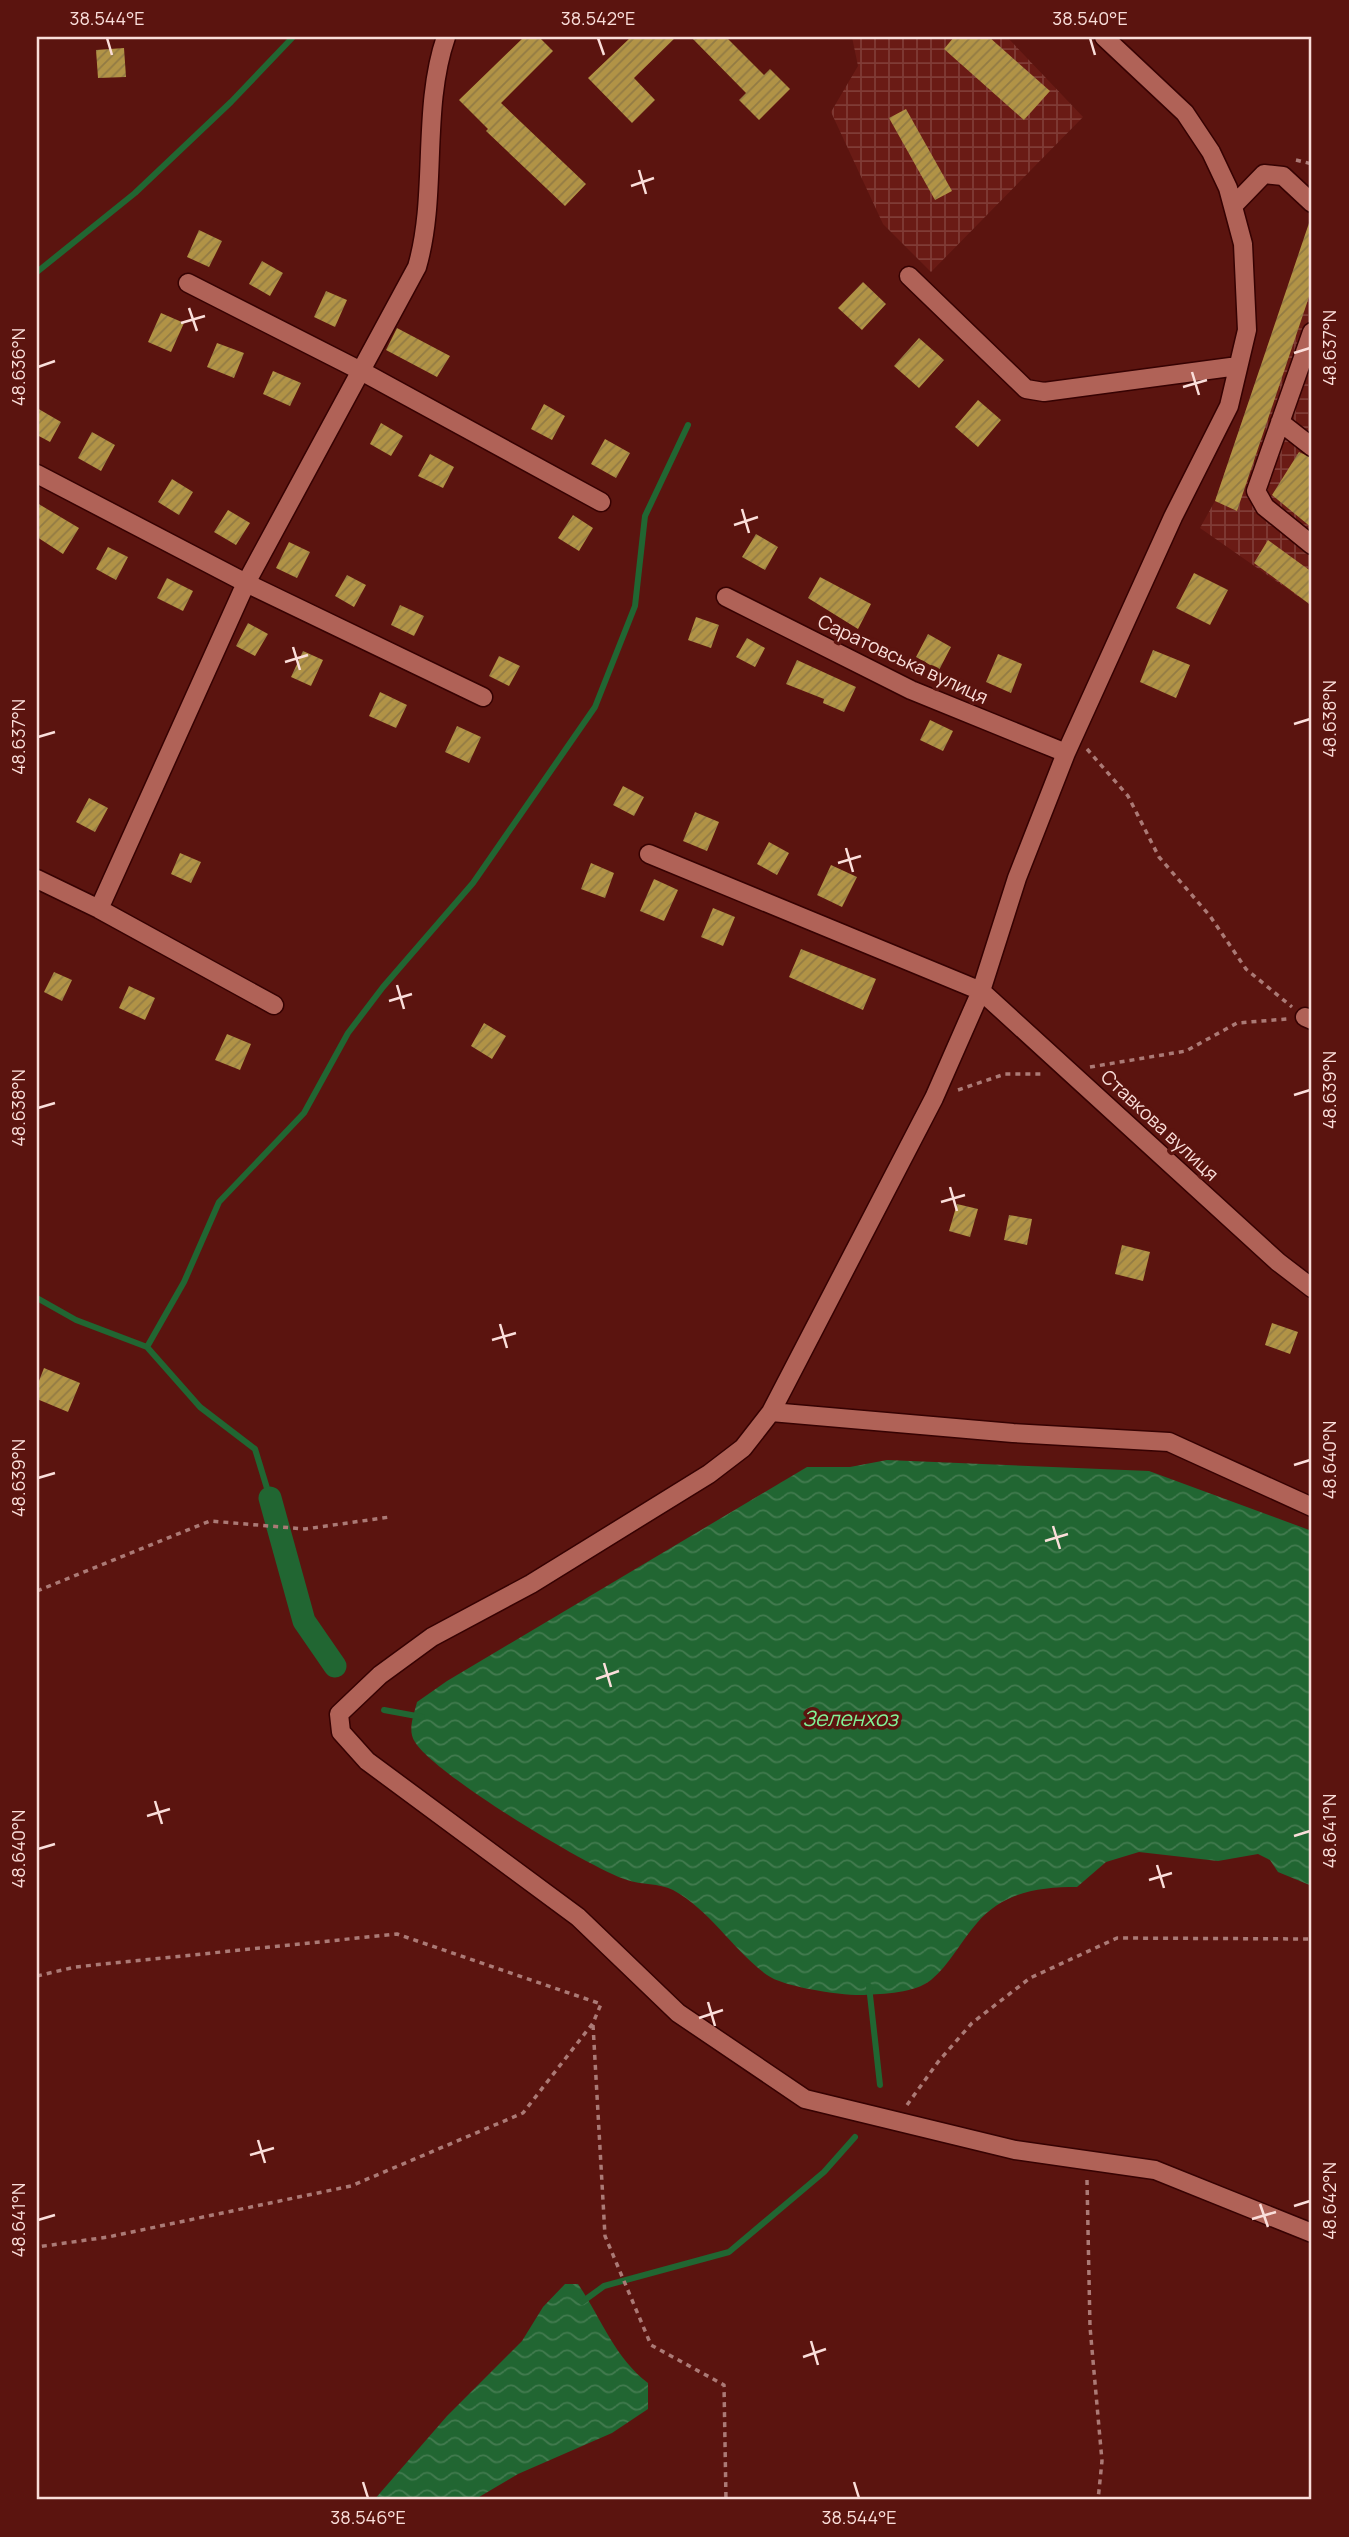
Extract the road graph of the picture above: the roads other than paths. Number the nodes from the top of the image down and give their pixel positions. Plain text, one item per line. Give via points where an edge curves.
1 (446, 37) edge
2 (1104, 37) edge
3 (1312, 203) edge
4 (1233, 206) junction
5 (909, 276) dead end
6 (188, 283) dead end
7 (1312, 332) edge
8 (1309, 355) edge
9 (1238, 366) junction
10 (363, 372) junction
11 (1280, 422) junction
12 (1312, 447) edge
13 (37, 474) edge
14 (601, 502) dead end
15 (1312, 545) edge
16 (246, 583) junction
17 (726, 597) dead end
18 (482, 697) dead end
19 (1066, 753) junction
20 (649, 854) dead end
21 (37, 879) edge
22 (99, 909) junction
23 (981, 991) junction
24 (274, 1005) dead end
25 (1312, 1287) edge
26 (771, 1412) junction
27 (1312, 1507) edge
28 (1312, 2233) edge

1 - 10 street via 428,155 426,237 417,267
2 - 4 street via 1185,113 1211,152
3 - 4 street via 1283,176 1264,174
4 - 9 street via 1243,244 1246,318
5 - 9 street via 1026,389 1044,392
6 - 10 street
7 - 8 street
8 - 11 street
9 - 19 street via 1229,406
10 - 14 street
10 - 16 street
11 - 12 street
11 - 15 street via 1256,491 1265,507
13 - 16 street
16 - 18 street
16 - 22 street
17 - 19 street, Саратовська вулиця via 911,690
19 - 23 street via 1017,878
20 - 23 street
21 - 22 street
22 - 24 street
23 - 25 street, Ставкова вулиця via 1278,1262
23 - 26 street via 934,1098
26 - 27 street via 1169,1442
26 - 28 street via 743,1448 709,1474 531,1584 432,1637 380,1675 339,1713 341,1732 367,1761 578,1917 678,2013 805,2099 1015,2150 1155,2170

